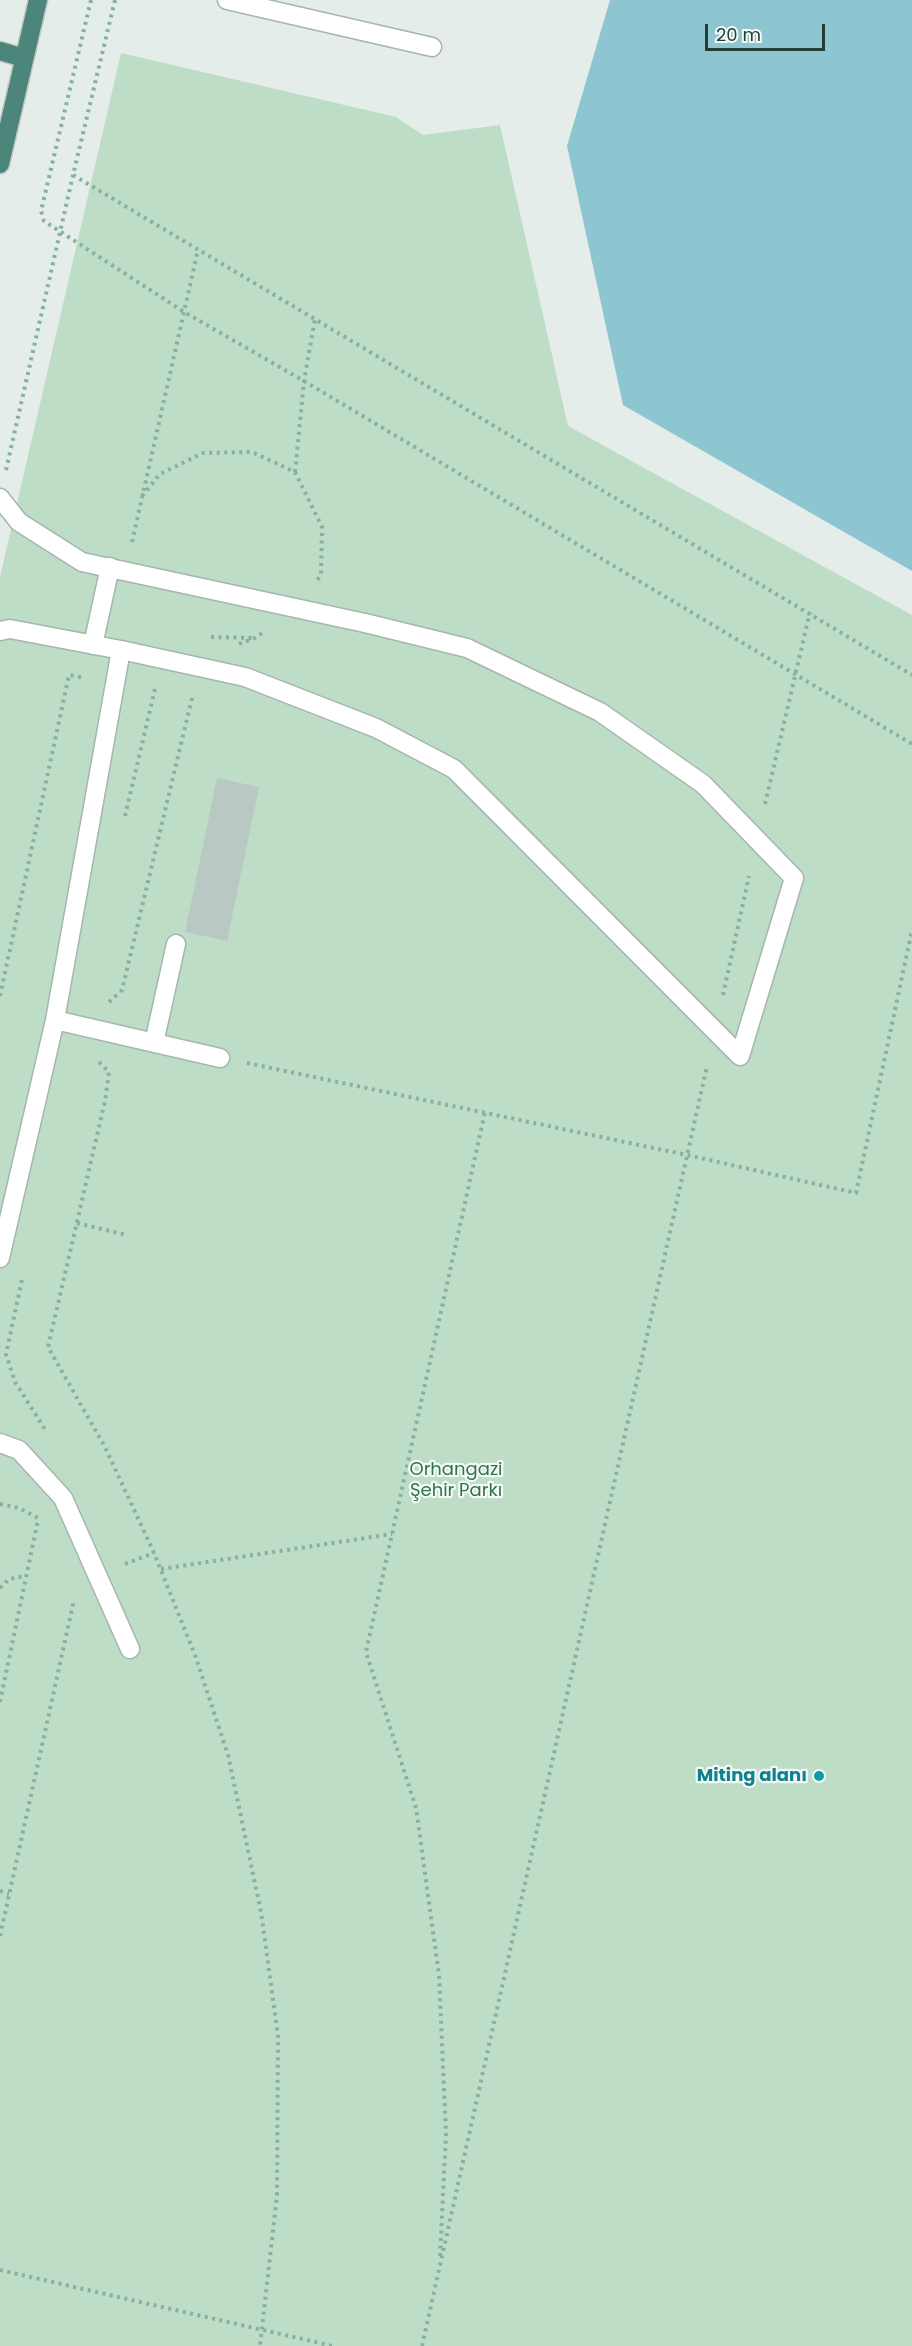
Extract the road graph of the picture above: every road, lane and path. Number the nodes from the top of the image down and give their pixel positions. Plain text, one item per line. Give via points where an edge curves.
1 (38, 0) edge
2 (92, 0) edge
3 (115, 0) edge
4 (227, 0) edge
5 (432, 46) dead end
6 (0, 51) edge
7 (24, 57) junction
8 (0, 164) edge
9 (73, 175) junction
10 (59, 231) junction
11 (315, 319) junction
12 (304, 381) junction
13 (295, 472) junction
14 (5, 473) dead end
15 (142, 496) dead end
16 (0, 498) edge
17 (110, 567) junction
18 (298, 608) junction
19 (810, 612) junction
20 (0, 631) edge
21 (255, 638) junction
22 (93, 645) junction
23 (121, 650) junction
24 (169, 661) junction
25 (200, 667) junction
26 (794, 674) junction
27 (912, 675) edge
28 (912, 744) edge
29 (123, 824) dead end
30 (757, 840) junction
31 (912, 930) edge
32 (176, 944) dead end
33 (99, 1000) dead end
34 (55, 1020) junction
35 (715, 1030) junction
36 (154, 1043) junction
37 (94, 1056) dead end
38 (220, 1058) joint
39 (485, 1112) junction
40 (687, 1155) junction
41 (77, 1223) junction
42 (127, 1235) dead end
43 (0, 1258) edge
44 (23, 1273) dead end
45 (51, 1440) dead end
46 (0, 1443) edge
47 (0, 1504) edge
48 (39, 1519) junction
49 (45, 1528) dead end
50 (392, 1534) junction
51 (154, 1553) junction
52 (120, 1556) dead end
53 (161, 1569) junction
54 (26, 1576) junction
55 (0, 1588) edge
56 (75, 1598) dead end
57 (130, 1649) dead end
58 (0, 1701) edge
59 (0, 1891) edge
60 (9, 1894) junction
61 (0, 1936) edge
62 (439, 2269) junction
63 (0, 2270) edge
64 (261, 2330) junction
65 (260, 2346) edge
66 (333, 2346) edge
67 (422, 2346) edge

1 - 7 highway
2 - 10 path via 41,211 44,221
3 - 9 path
4 - 5 lane
6 - 7 highway
7 - 8 highway
9 - 10 path
9 - 11 path
10 - 12 path via 184,312
10 - 14 path
11 - 12 path
11 - 19 path
12 - 13 path
12 - 26 path
13 - 15 path via 252,452 203,453 160,474
13 - 18 path via 322,526 321,575
16 - 17 lane via 20,522 82,562
17 - 18 lane
17 - 22 lane
18 - 21 path
18 - 30 lane via 467,648 600,712 703,783
19 - 26 path
19 - 27 path
20 - 22 lane via 10,629
21 - 24 path via 201,637 175,650
21 - 25 path via 218,651
22 - 23 lane
23 - 24 lane
23 - 34 lane
24 - 25 lane
24 - 29 path via 156,686
25 - 33 path via 122,990 110,1002
25 - 35 lane via 245,677 376,728 454,769
26 - 28 path
26 - 30 path
30 - 35 path
30 - 35 lane via 794,878 740,1056
31 - 40 path via 856,1193
32 - 36 lane
34 - 36 lane
34 - 43 lane
35 - 40 path
36 - 38 lane
37 - 41 path via 110,1072
38 - 39 path
39 - 40 path
39 - 50 path
40 - 62 path
41 - 42 path
41 - 51 path via 48,1347 105,1447
44 - 45 path via 6,1354 15,1382
46 - 57 lane via 19,1450 63,1498
47 - 48 path via 19,1508
48 - 49 path
48 - 54 path
50 - 53 path
50 - 62 path via 366,1652 416,1808 439,1975 446,2134
51 - 52 path via 125,1565
51 - 53 path
53 - 64 path via 228,1755 261,1912 278,2036 277,2195
54 - 55 path via 9,1579
54 - 58 path
56 - 60 path
59 - 60 path
60 - 61 path
62 - 67 path
63 - 64 path
64 - 65 path
64 - 66 path

